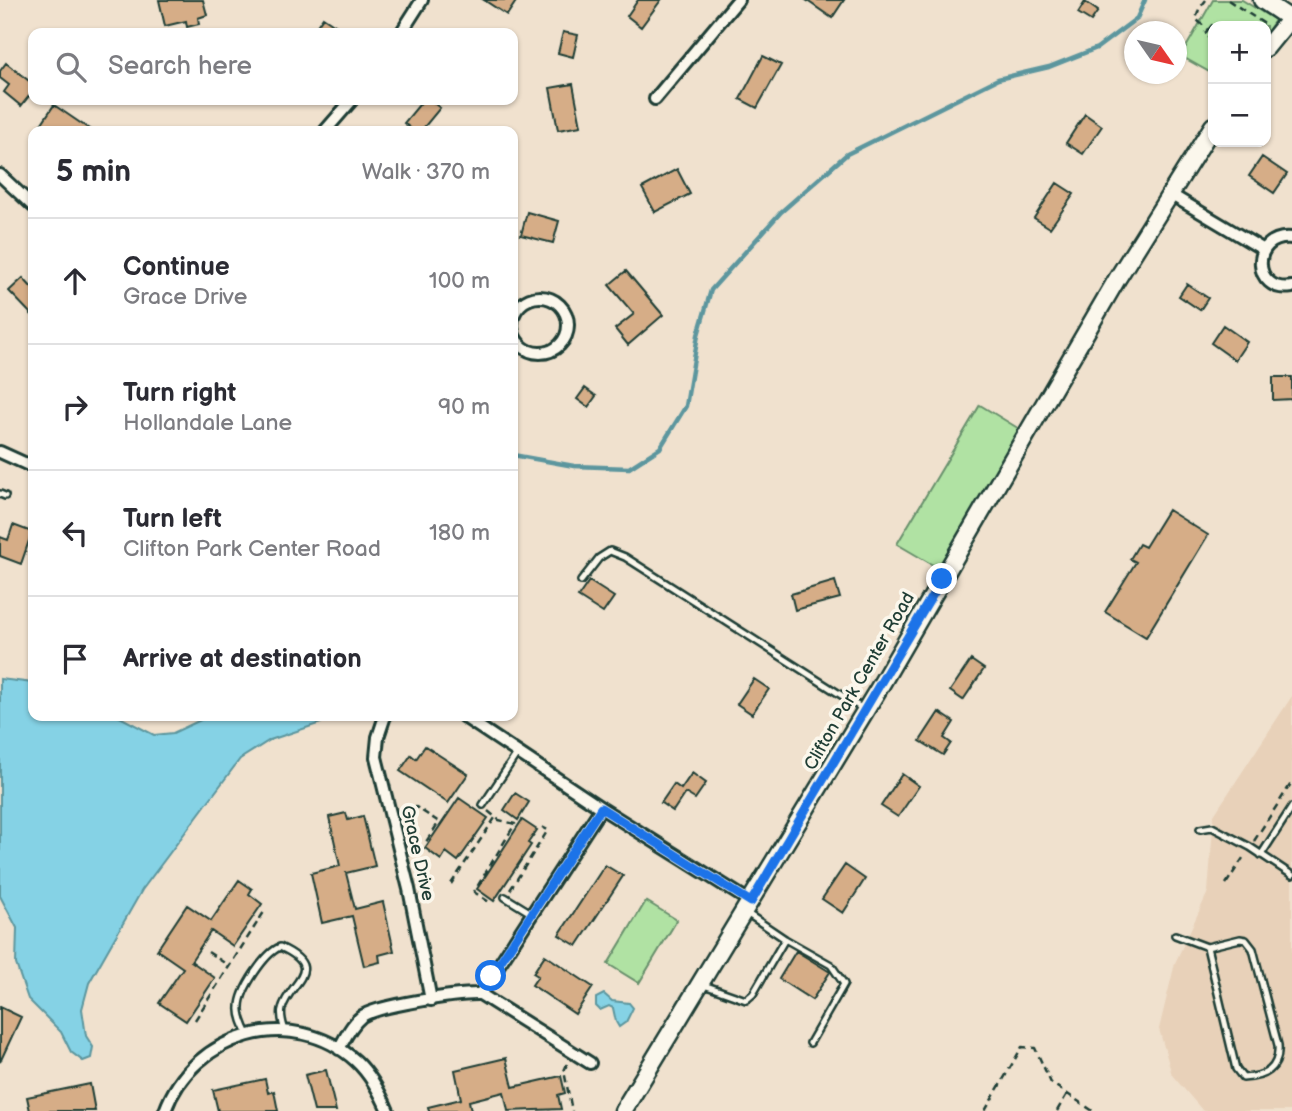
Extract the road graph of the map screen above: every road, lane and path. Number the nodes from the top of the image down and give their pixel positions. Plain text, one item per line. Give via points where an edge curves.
1 (422, 0) edge
2 (738, 0) edge
3 (1206, 0) edge
4 (1228, 0) edge
5 (1262, 0) edge
6 (1291, 18) edge
7 (404, 28) edge
8 (1208, 30) joint
9 (1278, 33) junction
10 (1208, 37) edge
11 (1271, 42) edge
12 (655, 99) dead end
13 (348, 105) edge
14 (329, 126) edge
15 (1208, 134) edge
16 (0, 175) edge
17 (1170, 194) junction
18 (28, 201) edge
19 (1292, 238) edge
20 (1264, 250) junction
21 (1292, 287) edge
22 (518, 308) edge
23 (518, 340) edge
24 (0, 452) edge
25 (28, 465) edge
26 (581, 581) dead end
27 (865, 711) junction
28 (383, 721) edge
29 (471, 721) edge
30 (518, 752) junction
31 (1292, 782) edge
32 (483, 805) joint
33 (1292, 807) edge
34 (601, 808) junction
35 (390, 813) junction
36 (495, 818) junction
37 (542, 827) dead end
38 (1200, 829) dead end
39 (424, 845) dead end
40 (1250, 847) junction
41 (1261, 855) junction
42 (1292, 875) edge
43 (451, 884) dead end
44 (1227, 884) dead end
45 (505, 897) joint
46 (489, 902) dead end
47 (748, 907) junction
48 (264, 912) dead end
49 (531, 914) junction
50 (1175, 935) dead end
51 (785, 939) junction
52 (1208, 947) junction
53 (208, 952) dead end
54 (229, 966) junction
55 (701, 984) junction
56 (480, 994) junction
57 (431, 1000) junction
58 (195, 1020) dead end
59 (285, 1031) junction
60 (248, 1034) junction
61 (810, 1044) dead end
62 (339, 1049) junction
63 (574, 1052) junction
64 (590, 1063) dead end
65 (1067, 1094) junction
66 (165, 1111) edge
67 (388, 1111) edge
68 (572, 1111) edge
69 (623, 1111) edge
70 (985, 1111) edge
71 (1057, 1111) edge
72 (1093, 1111) edge

1 - 7 street
2 - 12 street
3 - 8 path via 1196,19
4 - 9 path
5 - 6 street
6 - 9 street
8 - 10 path via 1204,34
9 - 11 street
13 - 14 street
15 - 17 street, Clifton Park Center Road
16 - 18 street
17 - 20 street
17 - 27 street, Clifton Park Center Road
19 - 20 street via 1275,240
20 - 21 street via 1260,265 1267,279 1280,287
22 - 23 street via 534,298 549,299 562,307 568,321 562,343 549,352 525,349
24 - 25 street
26 - 27 lane via 604,553 625,557
27 - 47 street, Clifton Park Center Road
28 - 35 street, Grace Drive via 376,757
29 - 30 street
30 - 32 lane
30 - 34 street
31 - 40 path
32 - 36 path
33 - 41 lane
34 - 47 street
34 - 49 street
35 - 39 path via 416,807 439,822
35 - 57 street, Grace Drive
36 - 43 path
36 - 46 path via 515,824 474,892
37 - 45 path via 548,830
38 - 40 lane via 1212,827
40 - 41 lane
40 - 44 path
41 - 42 lane
45 - 49 lane
47 - 51 lane
47 - 55 street, Clifton Park Center Road
48 - 54 path
49 - 56 street
50 - 52 lane
51 - 55 lane via 746,1000
51 - 61 lane via 831,965 844,984
52 - 52 lane via 1240,939 1253,949 1279,1057 1262,1075 1243,1078 1236,1069
53 - 54 path
54 - 58 path
55 - 69 street, Clifton Park Center Road
56 - 57 street
56 - 63 street
57 - 62 street via 369,1012 352,1026
59 - 60 street
59 - 60 lane via 281,1013 304,970 288,950 279,947 263,960 244,991 240,1006
59 - 62 street
60 - 66 street via 219,1046 194,1065
62 - 67 street via 370,1077
63 - 64 street
63 - 68 path via 564,1071
65 - 70 path via 1051,1083 1035,1048 1022,1047
65 - 71 path
65 - 72 path

